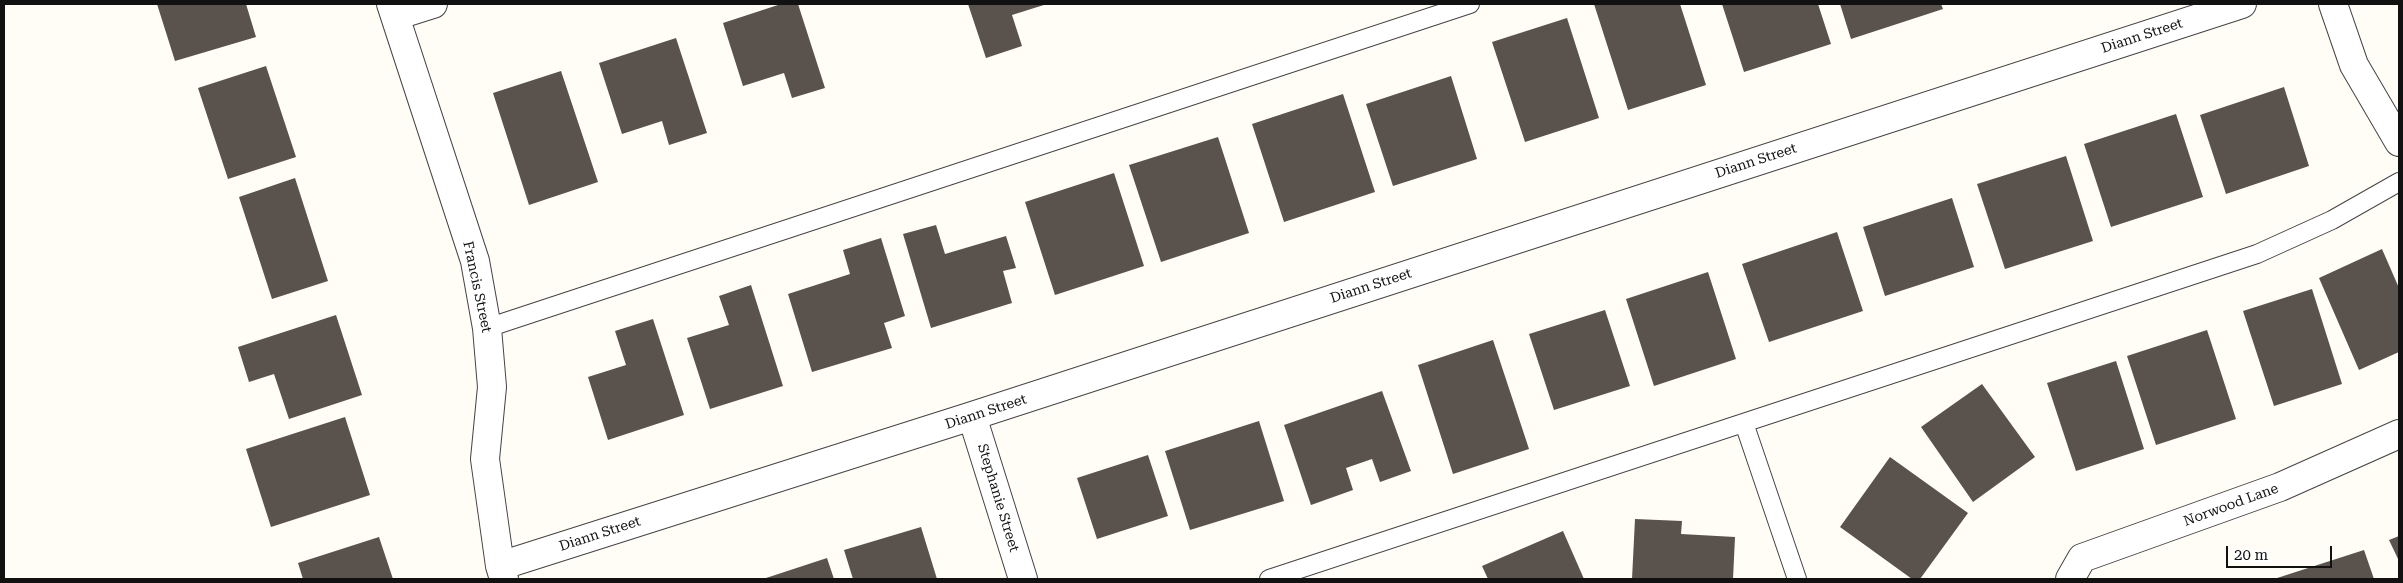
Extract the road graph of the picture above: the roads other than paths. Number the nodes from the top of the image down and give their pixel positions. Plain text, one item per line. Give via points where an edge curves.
1 (433, 4) edge
2 (1470, 4) edge
3 (2242, 4) edge
4 (2334, 4) edge
5 (393, 10) edge
6 (2399, 142) edge
7 (2399, 182) edge
8 (487, 328) junction
9 (972, 416) junction
10 (1744, 423) junction
11 (2399, 434) edge
12 (502, 572) edge
13 (1277, 578) edge
14 (1023, 579) edge
15 (1797, 579) edge
16 (2070, 579) edge

1 - 5 street
2 - 8 lane
3 - 9 street, Diann Street
4 - 6 street via 2354,65
5 - 8 street, Francis Street via 475,262
7 - 10 lane via 2332,220 2258,254
8 - 12 street, Francis Street via 492,387 485,459
9 - 12 street, Diann Street
9 - 14 street, Stephanie Street
10 - 13 lane
10 - 15 lane
11 - 16 street, Norwood Lane via 2280,488 2082,558

